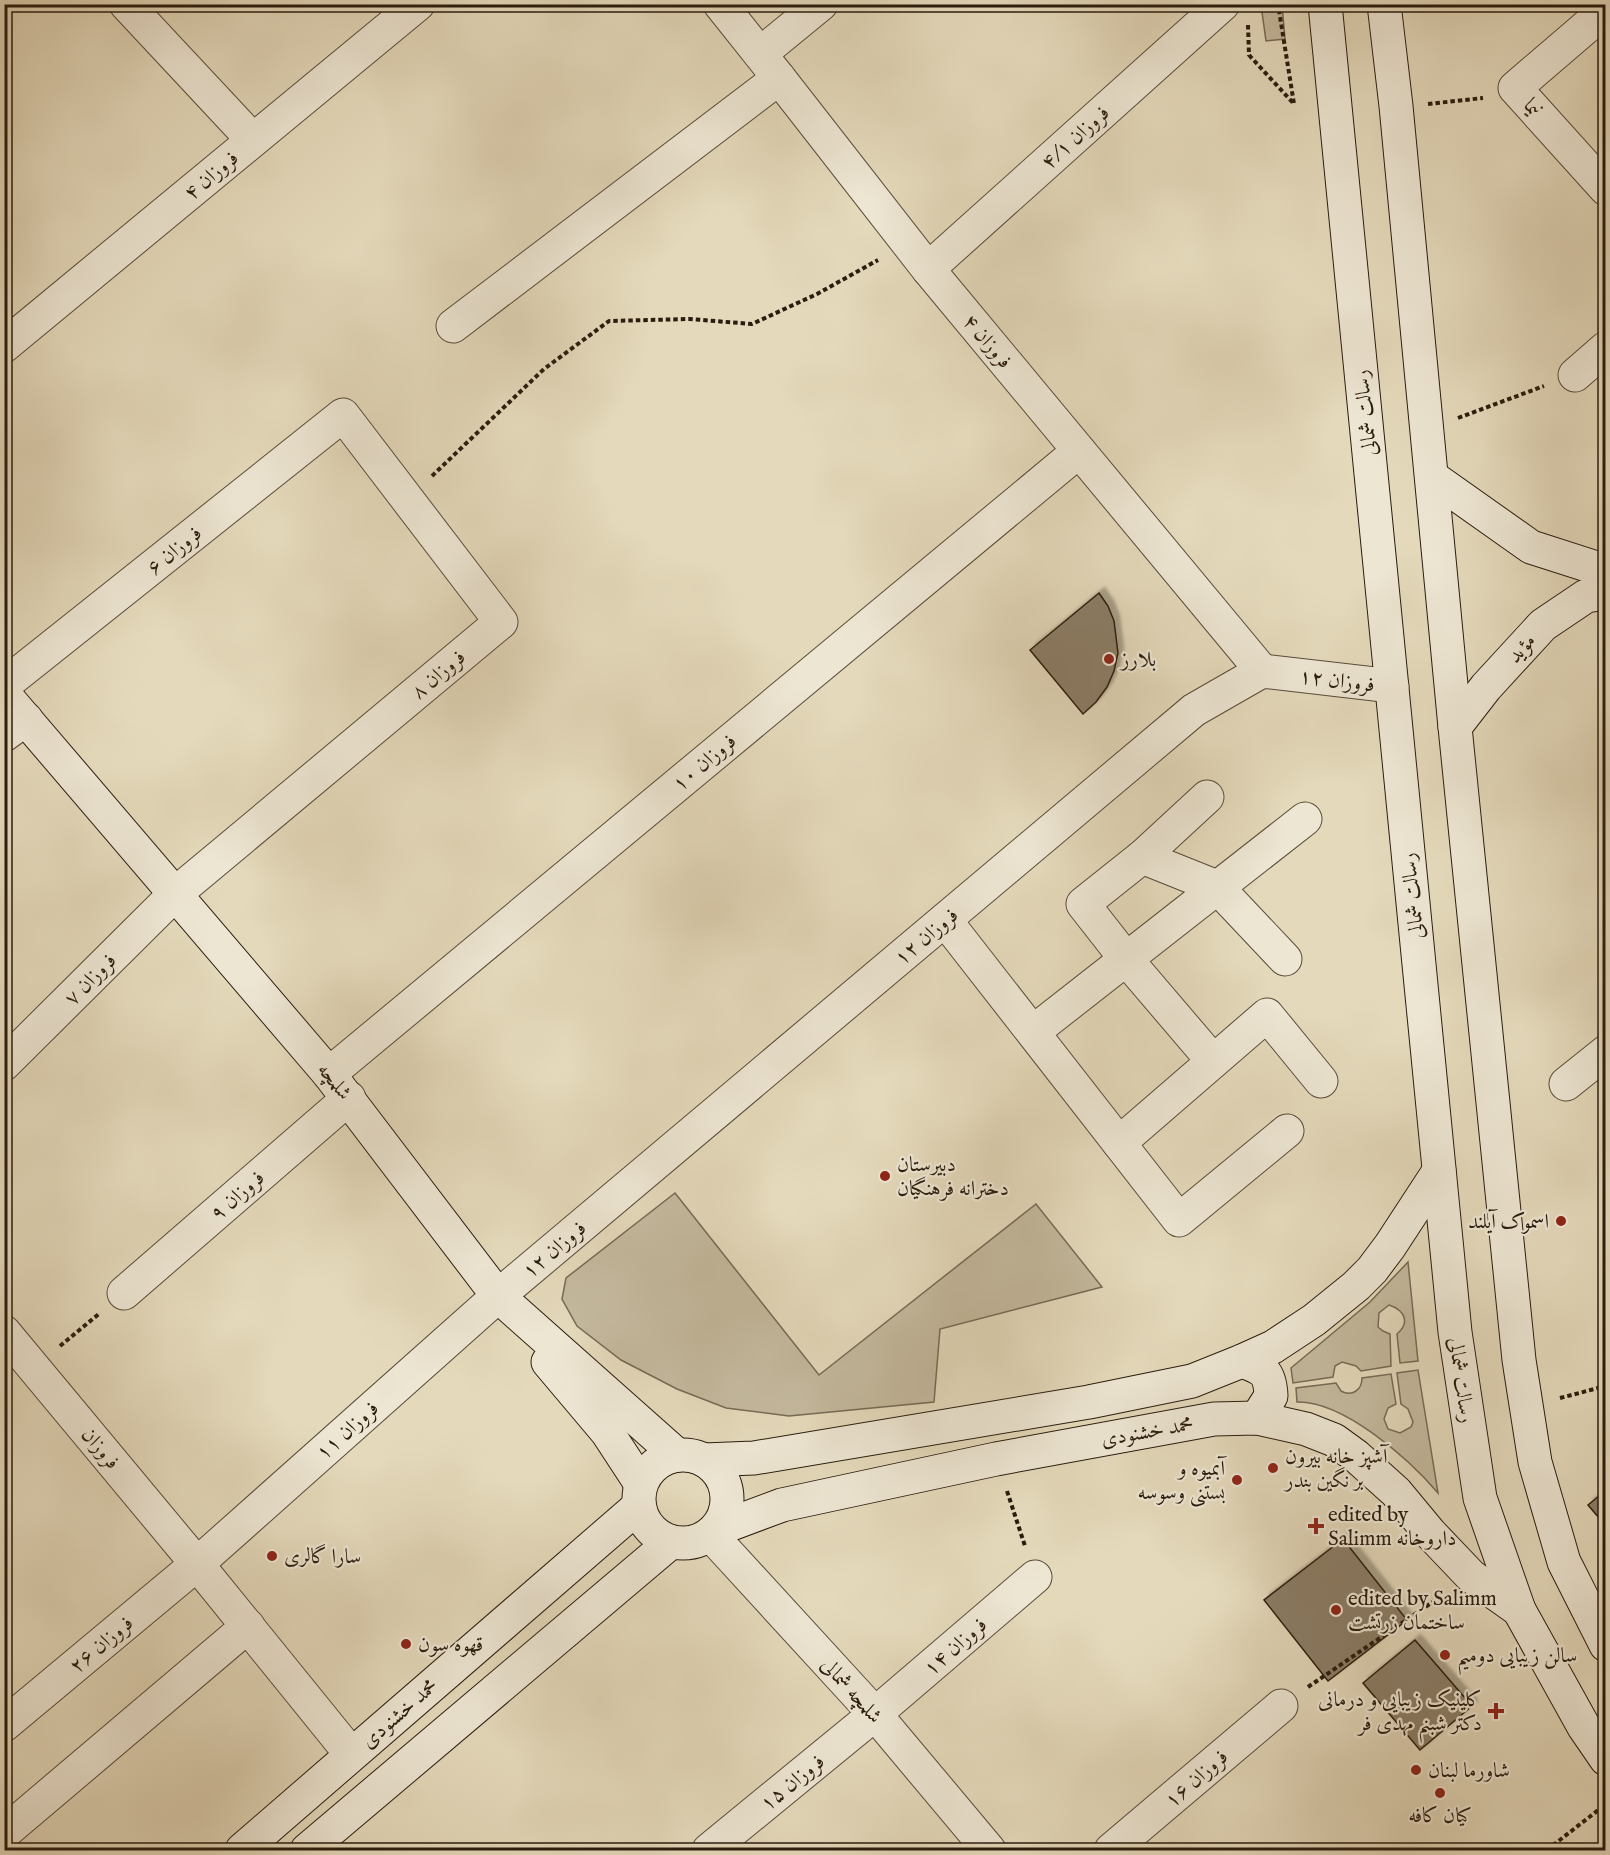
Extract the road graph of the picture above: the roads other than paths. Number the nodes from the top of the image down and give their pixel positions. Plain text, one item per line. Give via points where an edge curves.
1 (126, 4) edge
2 (418, 4) edge
3 (720, 4) edge
4 (821, 4) edge
5 (1325, 4) edge
6 (1384, 4) edge
7 (1605, 10) edge
8 (1235, 11) edge
9 (770, 66) junction
10 (253, 140) junction
11 (1605, 189) edge
12 (918, 256) junction
13 (453, 326) dead end
14 (4, 346) edge
15 (1605, 348) edge
16 (1575, 375) road end
17 (343, 415) joint
18 (1079, 451) junction
19 (1432, 477) junction
20 (1605, 571) edge
21 (1605, 592) edge
22 (1262, 671) junction
23 (4, 685) edge
24 (1392, 686) junction
25 (4, 694) edge
26 (15, 727) edge
27 (1455, 727) junction
28 (1207, 797) dead end
29 (1305, 819) dead end
30 (1142, 857) junction
31 (1217, 887) junction
32 (175, 894) junction
33 (945, 920) junction
34 (1126, 959) junction
35 (1285, 959) dead end
36 (1033, 1032) junction
37 (1605, 1052) edge
38 (1213, 1061) junction
39 (4, 1064) edge
40 (1321, 1081) dead end
41 (1566, 1084) dead end
42 (339, 1086) junction
43 (1287, 1131) dead end
44 (1119, 1143) junction
45 (1439, 1171) junction
46 (124, 1293) road end
47 (498, 1296) junction
48 (15, 1350) edge
49 (1242, 1361) junction
50 (1257, 1418) junction
51 (690, 1458) junction
52 (640, 1495) junction
53 (712, 1532) junction
54 (671, 1542) junction
55 (197, 1564) junction
56 (1035, 1577) road end
57 (1519, 1610) junction
58 (248, 1626) junction
59 (1605, 1646) edge
60 (1281, 1706) road end
61 (874, 1714) junction
62 (4, 1725) edge
63 (351, 1754) junction
64 (1605, 1759) edge
65 (4, 1833) edge
66 (242, 1851) edge
67 (307, 1851) edge
68 (709, 1851) edge
69 (989, 1851) edge
70 (1111, 1851) edge

1 - 10 street
2 - 10 street, فروزان ۴
3 - 9 street, فروزان ۴
4 - 9 street
5 - 24 street, رسالت شمالی
6 - 19 street
7 - 11 street, نیما via 1515,88
8 - 12 street, فروزان ۴/۱
9 - 12 street, فروزان ۴
9 - 13 street
10 - 14 street, فروزان ۴
12 - 18 street, فروزان ۴
15 - 16 street
17 - 23 street, فروزان ۶
17 - 32 street, فروزان ۸ via 501,622
18 - 22 street, فروزان ۴
18 - 42 street, فروزان ۱۰
19 - 20 street via 1531,547
19 - 27 street
21 - 27 street, مؤید via 1586,596 1543,625
22 - 24 street, فروزان ۱۲
22 - 33 street, فروزان ۱۲ via 1194,710
24 - 45 street, رسالت شمالی
25 - 26 street, شلمچه
26 - 32 street, شلمچه
27 - 59 street via 1515,1321 1535,1462 1564,1562
28 - 30 street
29 - 31 street
30 - 31 street
30 - 34 street via 1083,904
31 - 34 street
31 - 35 street
32 - 39 street, فروزان ۷
32 - 42 street, شلمچه
33 - 36 street
33 - 47 street, فروزان ۱۲
34 - 36 street
34 - 38 street
36 - 44 street
37 - 41 street
38 - 40 street via 1267,1015
38 - 44 street
42 - 46 street, فروزان ۹
42 - 47 street, شلمچه
43 - 44 street via 1179,1220
45 - 49 street, محمد خشنودی via 1390,1246 1356,1286 1273,1347
45 - 57 street, رسالت شمالی via 1455,1332 1480,1498
47 - 51 street, شلمچه
47 - 52 street via 607,1432
47 - 55 street, فروزان ۱۱
48 - 55 street, فروزان
49 - 50 street via 1268,1375 1271,1396
49 - 51 street, محمد خشنودی via 1192,1381 1089,1402 754,1458
50 - 53 street, محمد خشنودی via 1214,1419 996,1459 782,1505
50 - 57 street, محمد خشنودی via 1306,1429 1334,1440 1356,1456 1396,1492 1471,1576
51 - 52 street via 661,1459 644,1477
51 - 53 street via 718,1472 726,1488 725,1515
52 - 54 street via 643,1519 652,1531
52 - 63 street, محمد خشنودی
53 - 54 street via 686,1544
53 - 61 street, شلمچه شمالی
54 - 67 street
55 - 58 street, فروزان
55 - 62 street, فروزان ۲۶
56 - 61 street, فروزان ۱۴
57 - 64 street, رسالت شمالی
58 - 63 street, فروزان
58 - 65 street
60 - 70 street, فروزان ۱۶
61 - 68 street, فروزان ۱۵
61 - 69 street, شلمچه شمالی
63 - 66 street, محمد خشنودی

